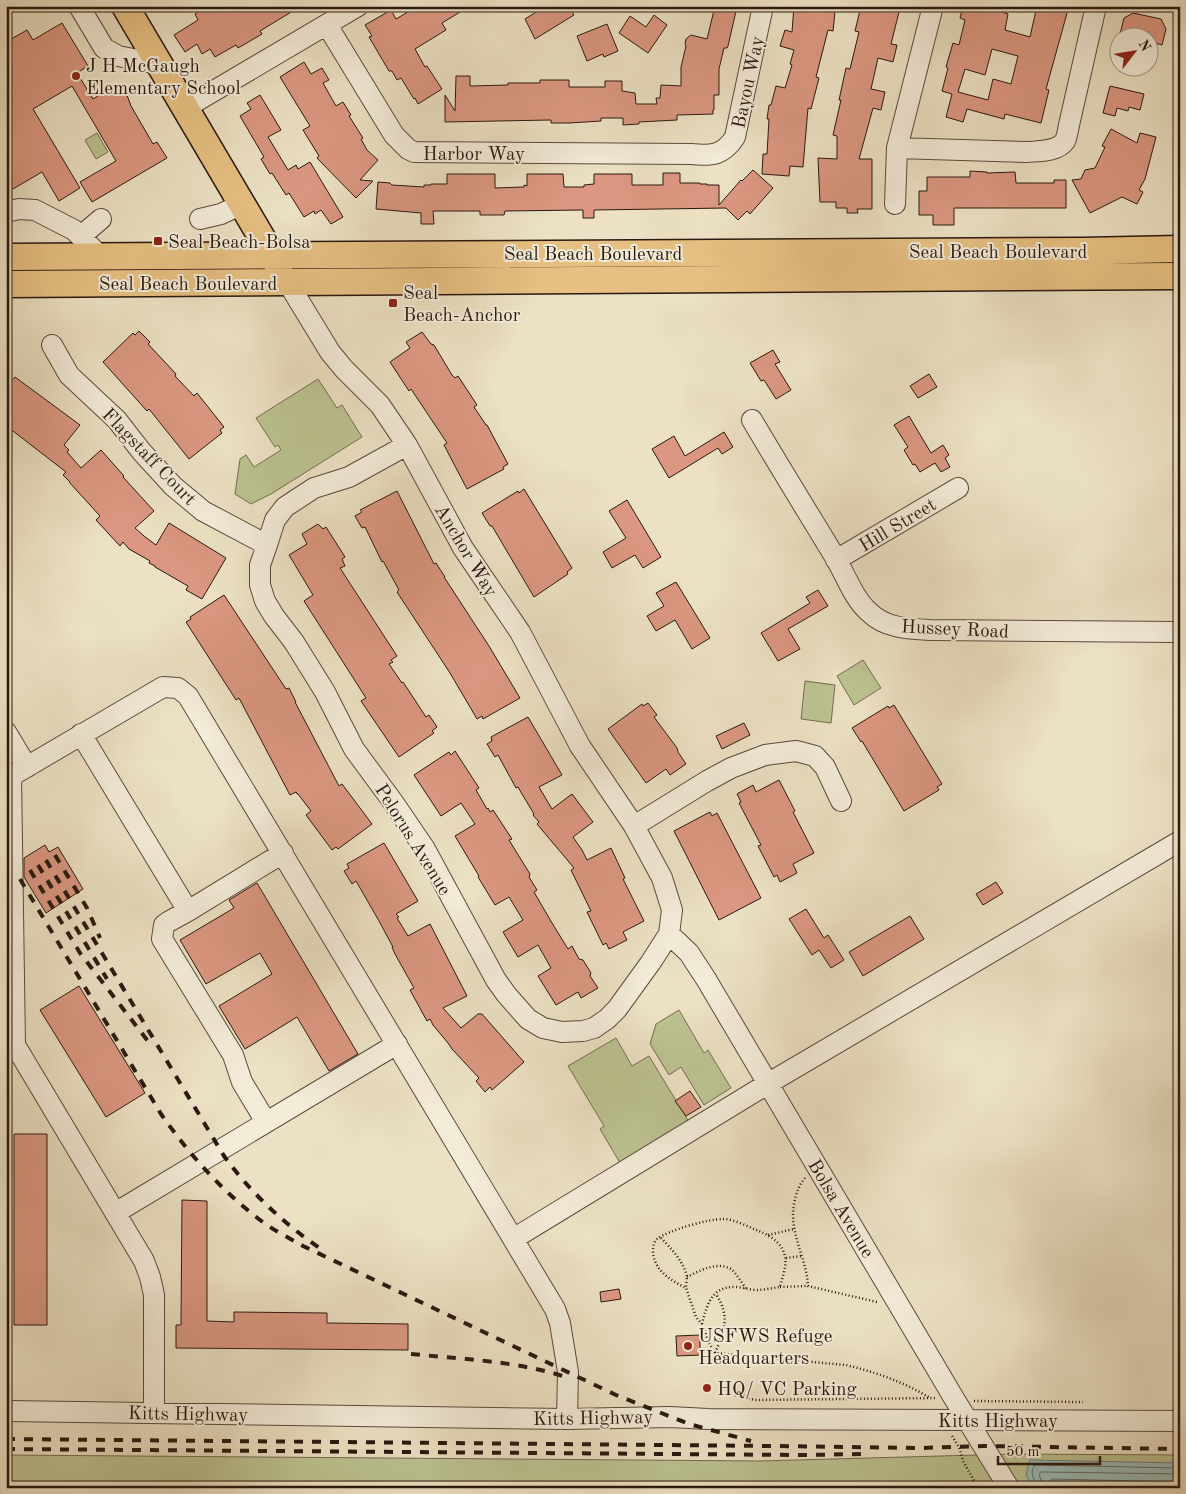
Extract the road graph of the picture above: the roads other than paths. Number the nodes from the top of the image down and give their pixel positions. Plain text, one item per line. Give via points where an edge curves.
1 (79, 6) edge
2 (125, 6) edge
3 (358, 6) edge
4 (763, 6) edge
5 (933, 6) edge
6 (1096, 6) edge
7 (327, 24) junction
8 (159, 64) junction
9 (185, 108) junction
10 (897, 148) junction
11 (690, 154) joint
12 (242, 204) junction
13 (895, 204) dead end
14 (6, 212) edge
15 (101, 219) dead end
16 (200, 219) dead end
17 (80, 236) junction
18 (1180, 249) edge
19 (272, 255) junction
20 (101, 256) junction
21 (6, 257) edge
22 (1180, 276) edge
23 (288, 283) junction
24 (6, 284) edge
25 (52, 345) dead end
26 (752, 420) dead end
27 (407, 445) junction
28 (958, 488) dead end
29 (267, 544) junction
30 (836, 560) junction
31 (1180, 632) edge
32 (6, 732) edge
33 (82, 734) junction
34 (15, 774) edge
35 (841, 801) dead end
36 (634, 826) junction
37 (1180, 841) edge
38 (283, 853) junction
39 (188, 910) junction
40 (669, 934) junction
41 (11, 1038) edge
42 (398, 1044) junction
43 (769, 1083) junction
44 (266, 1122) junction
45 (115, 1212) junction
46 (513, 1239) junction
47 (6, 1410) edge
48 (154, 1412) junction
49 (568, 1419) junction
50 (967, 1420) junction
51 (1180, 1421) edge
52 (1009, 1488) edge

1 - 8 street via 104,48 118,56
2 - 8 main road
3 - 7 street
4 - 11 street, Bayou Way via 735,137 729,146 710,156
5 - 10 street
6 - 10 street via 1070,125 1065,141 1058,146 1027,152
7 - 9 street
7 - 11 street, Harbor Way via 394,135 414,152
8 - 9 main road
9 - 12 main road
10 - 13 street
12 - 16 street
12 - 19 main road
14 - 17 street via 35,210
15 - 17 street
17 - 20 street
18 - 19 main road, Seal Beach Boulevard
19 - 20 main road, Seal Beach Boulevard
19 - 23 main road
20 - 21 main road, Seal Beach Boulevard
22 - 23 main road, Seal Beach Boulevard
23 - 24 main road, Seal Beach Boulevard
23 - 27 street, Anchor Way via 330,352 380,405
25 - 29 street, Flagstaff Court via 69,375 116,420 173,486 203,511
26 - 30 street, Hussey Road
27 - 29 street, Pelorus Avenue via 349,477 314,488 285,507
27 - 36 street, Anchor Way via 463,548 520,632 580,746
28 - 30 street, Hill Street
29 - 40 street, Pelorus Avenue via 260,565 260,585 265,601 325,692 354,749 425,849 496,980 528,1019 544,1028 562,1032 594,1028 617,1009
30 - 31 street, Hussey Road via 868,612 884,623 906,628
32 - 34 street
33 - 34 street
33 - 38 street via 163,687 178,688 196,706
33 - 39 street
34 - 41 street
35 - 36 street via 825,766 815,756 788,752 765,755 731,768
36 - 40 street, Pelorus Avenue via 662,878 672,910
37 - 43 street
38 - 39 street
38 - 42 street
39 - 44 street via 164,925 162,939 233,1055 242,1082
40 - 43 street, Bolsa Avenue via 689,953
41 - 45 street
42 - 44 street
42 - 46 street
43 - 46 street
43 - 50 street, Bolsa Avenue
44 - 45 street
45 - 48 street via 144,1261 154,1295
46 - 49 street via 555,1309 560,1324 568,1372
47 - 48 street, Kitts Highway
48 - 49 street, Kitts Highway
49 - 50 street, Kitts Highway via 670,1416
50 - 51 street, Kitts Highway
50 - 52 street, Bolsa Avenue

